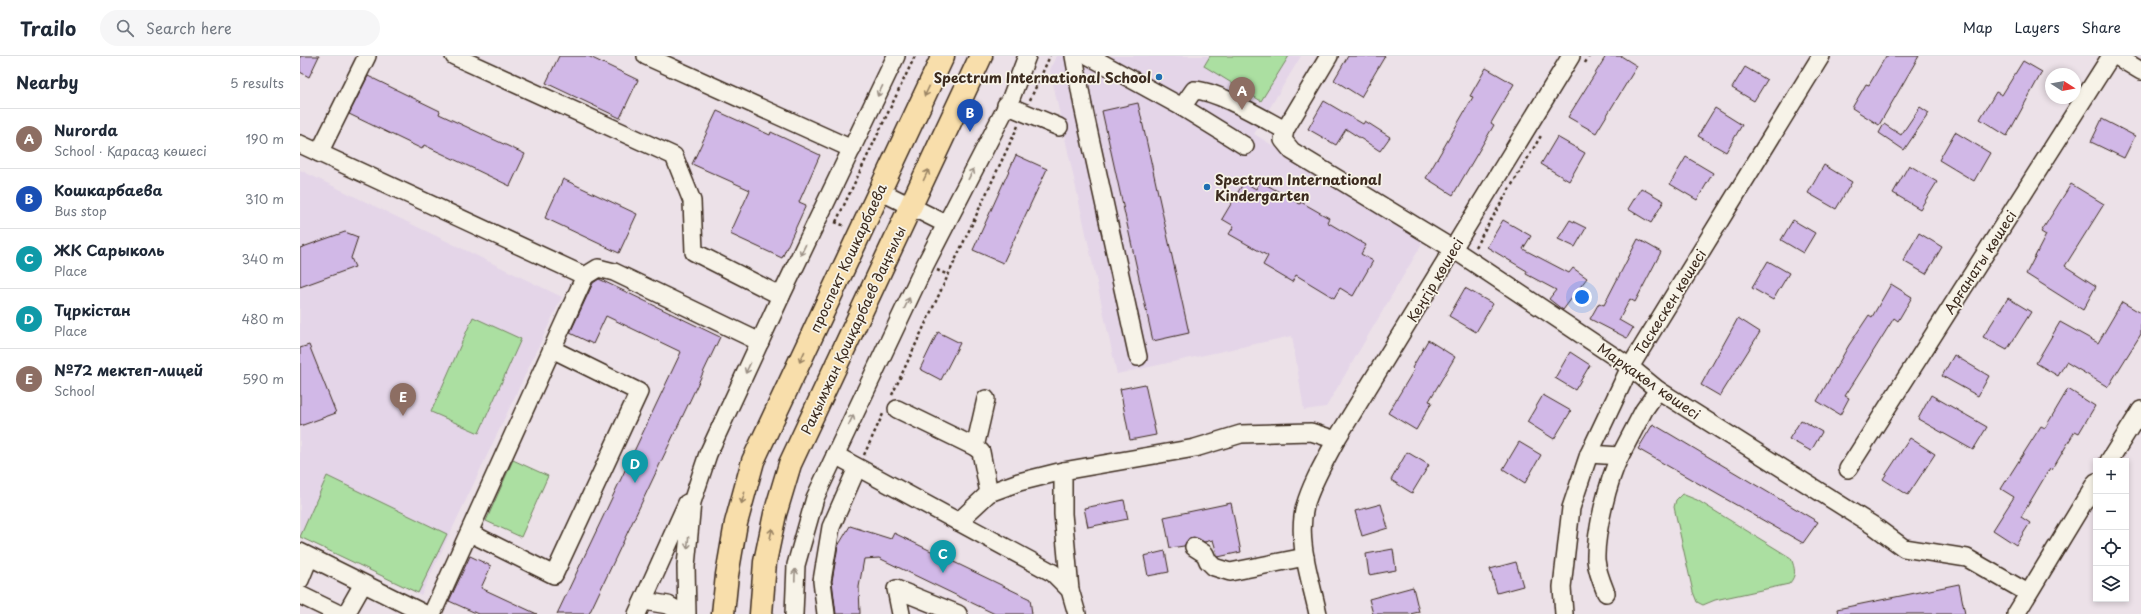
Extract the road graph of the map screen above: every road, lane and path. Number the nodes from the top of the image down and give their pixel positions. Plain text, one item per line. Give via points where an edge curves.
1 (367, 56) edge
2 (454, 56) edge
3 (646, 56) edge
4 (896, 56) edge
5 (915, 56) edge
6 (943, 56) edge
7 (981, 56) edge
8 (1027, 56) edge
9 (1050, 56) edge
10 (1074, 56) edge
11 (1090, 56) edge
12 (1329, 56) edge
13 (1571, 56) edge
14 (1589, 56) edge
15 (1821, 56) edge
16 (2111, 56) edge
17 (2116, 56) edge
18 (1581, 70) dead end
19 (2141, 71) edge
20 (1006, 105) junction
21 (1182, 107) junction
22 (1024, 113) junction
23 (1059, 127) dead end
24 (1545, 130) dead end
25 (1284, 135) junction
26 (300, 144) edge
27 (1245, 146) dead end
28 (852, 149) junction
29 (318, 153) junction
30 (880, 191) junction
31 (911, 207) junction
32 (820, 215) junction
33 (836, 222) junction
34 (946, 224) junction
35 (860, 233) junction
36 (1453, 250) junction
37 (1468, 259) junction
38 (585, 276) junction
39 (781, 296) junction
40 (760, 342) junction
41 (552, 348) junction
42 (1138, 357) dead end
43 (1630, 367) junction
44 (1658, 390) junction
45 (986, 399) dead end
46 (890, 406) junction
47 (2141, 410) edge
48 (1336, 440) junction
49 (975, 447) junction
50 (1589, 454) junction
51 (835, 456) junction
52 (1620, 456) junction
53 (2111, 458) edge
54 (706, 461) junction
55 (857, 468) junction
56 (1848, 468) dead end
57 (1063, 471) junction
58 (2093, 487) edge
59 (989, 493) junction
60 (958, 522) junction
61 (470, 533) junction
62 (1194, 547) dead end
63 (305, 555) edge
64 (1305, 556) junction
65 (300, 580) edge
66 (363, 584) junction
67 (1070, 590) junction
68 (2028, 592) junction
69 (1606, 593) dead end
70 (300, 595) edge
71 (643, 608) edge
72 (339, 614) edge
73 (346, 614) edge
74 (425, 614) edge
75 (432, 614) edge
76 (686, 614) edge
77 (723, 614) edge
78 (761, 614) edge
79 (794, 614) edge
80 (826, 614) edge
81 (901, 614) edge
82 (958, 614) edge
83 (1077, 614) edge
84 (1318, 614) edge
85 (1564, 614) edge
86 (2016, 614) edge

1 - 29 street
2 - 39 street via 674,156 692,201 694,252
3 - 28 street
4 -> 28 street
5 - 33 path
6 -> 30 main road, проспект Кошкарбаева
31 -> 7 main road, Рақымжан Қошқарбаев даңғылы
8 - 20 street
9 - 22 path
10 - 42 street
11 - 21 street
12 - 25 street
13 - 36 street, Кеңгір көшесі
14 - 18 path
15 - 43 street, Таскескен көшесі
16 - 56 street, Арғанаты көшесі
17 - 19 street
20 - 22 street
34 -> 20 street
21 - 25 street, Марқакөл көшесі via 1194,90 1202,90 1227,101
21 - 27 street
22 - 23 street
22 - 46 path
24 - 37 path
25 - 36 street, Марқакөл көшесі via 1292,151
26 - 29 street
28 - 32 street
29 - 38 street
30 - 31 street
30 - 35 main road, проспект Кошкарбаева
31 - 34 street
78 -> 31 main road, Рақымжан Қошқарбаев даңғылы via 765,562 774,514 790,464
32 - 33 path
32 -> 39 street
33 - 35 path
51 -> 34 street
35 -> 77 main road, проспект Кошкарбаева via 753,461 736,523
36 - 37 street, Марқакөл көшесі
36 - 48 street, Кеңгір көшесі
37 - 43 street, Марқакөл көшесі
38 - 40 street via 598,268 614,272
38 - 41 street
39 - 40 street
40 -> 54 street
41 - 61 street
41 - 61 street via 639,392 554,575
43 - 44 street, Марқакөл көшесі
43 - 50 street, Таскескен көшесі
44 - 52 street via 1644,410
44 - 68 street, Марқакөл көшесі via 1874,526 1904,548 1967,558
45 - 49 street
46 - 49 street
46 - 55 path
47 - 53 street
48 - 57 street via 1311,432 1241,434 1195,448
48 - 64 street, Кеңгір көшесі via 1313,484 1305,507
49 - 59 street via 981,452
50 - 52 street
50 - 85 street, Таскескен көшесі via 1571,508 1562,587
51 - 55 street
79 -> 51 street via 796,565 815,498
52 - 69 street via 1613,470 1597,542 1596,562
54 - 71 street
54 -> 76 street via 692,502 686,566
55 - 60 street
55 - 80 street via 832,527 822,581
57 - 59 street
57 - 67 street via 1063,514
58 - 68 street
59 - 60 street
60 - 67 street via 1053,573
61 - 75 street
62 - 64 street via 1205,554 1214,566 1230,572
63 - 65 street
63 - 66 street
64 - 84 street, Кеңгір көшесі
66 - 73 street
66 - 74 street
67 - 83 street
68 - 86 street
70 - 72 street
71 - 76 street via 668,605
81 - 82 street via 896,589

